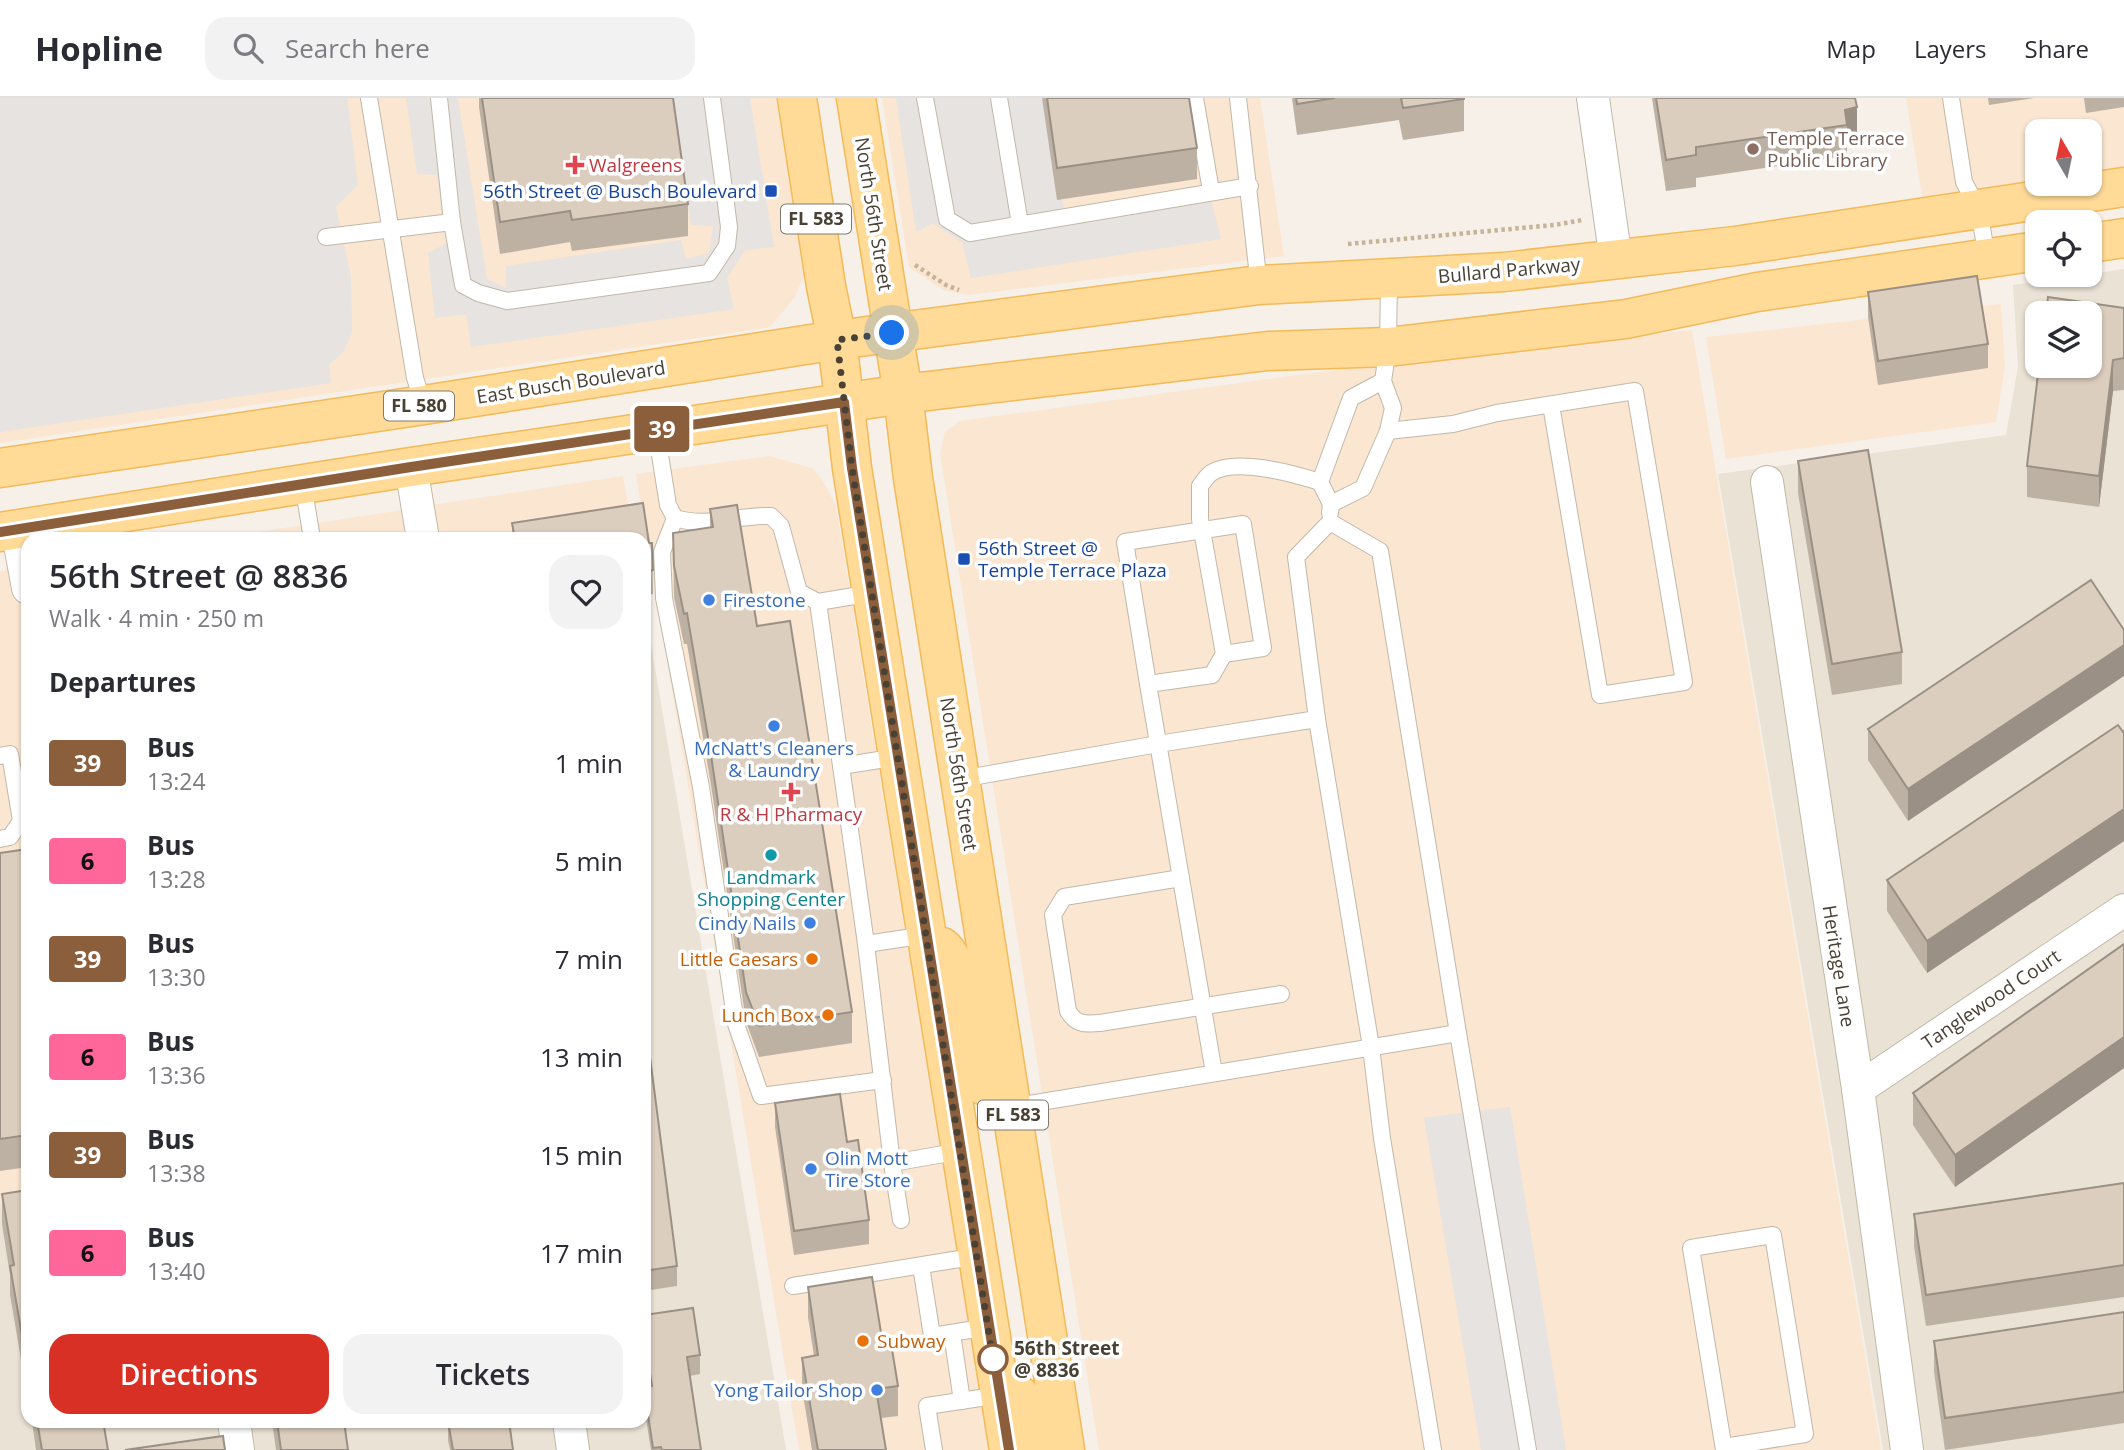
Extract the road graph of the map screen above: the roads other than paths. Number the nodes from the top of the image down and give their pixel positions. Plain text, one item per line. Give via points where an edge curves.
1 (369, 98) edge
2 (439, 98) edge
3 (712, 98) edge
4 (797, 98) edge
5 (856, 98) edge
6 (925, 98) edge
7 (999, 98) edge
8 (1195, 98) edge
9 (1238, 98) edge
10 (1592, 98) edge
11 (1951, 98) edge
12 (1250, 186) junction
13 (2124, 187) edge
14 (1211, 191) junction
15 (1979, 210) junction
16 (452, 222) junction
17 (1020, 224) junction
18 (390, 231) junction
19 (326, 237) dead end
20 (2124, 238) edge
21 (2102, 241) edge
22 (2025, 253) edge
23 (1987, 258) junction
24 (1616, 260) junction
25 (1389, 278) junction
26 (1259, 285) junction
27 (892, 333) junction
28 (837, 340) junction
29 (1385, 364) junction
30 (903, 394) junction
31 (844, 402) junction
32 (424, 405) junction
33 (1551, 405) junction
34 (656, 430) junction
35 (1388, 431) junction
36 (411, 467) junction
37 (0, 468) edge
38 (1320, 482) junction
39 (1767, 482) dead end
40 (303, 484) junction
41 (1331, 503) junction
42 (675, 518) junction
43 (1330, 522) junction
44 (1203, 530) junction
45 (9, 531) edge
46 (311, 532) edge
47 (422, 532) edge
48 (21, 567) edge
49 (872, 593) junction
50 (818, 602) junction
51 (1224, 654) junction
52 (1148, 684) junction
53 (1317, 719) junction
54 (1158, 744) junction
55 (0, 756) edge
56 (898, 757) junction
57 (841, 766) junction
58 (960, 779) junction
59 (0, 839) edge
60 (1181, 878) junction
61 (2124, 909) edge
62 (927, 935) junction
63 (866, 944) junction
64 (1281, 994) dead end
65 (1202, 1008) junction
66 (1458, 1033) junction
67 (1371, 1047) junction
68 (1214, 1073) junction
69 (883, 1080) junction
70 (1858, 1089) junction
71 (1011, 1107) junction
72 (961, 1151) junction
73 (892, 1163) junction
74 (1026, 1201) junction
75 (901, 1220) dead end
76 (978, 1256) junction
77 (921, 1266) junction
78 (793, 1286) dead end
79 (970, 1330) junction
80 (1000, 1395) junction
81 (962, 1401) junction
82 (235, 1428) edge
83 (570, 1428) edge
84 (1724, 1448) edge
85 (238, 1450) edge
86 (573, 1450) edge
87 (934, 1450) edge
88 (1009, 1450) edge
89 (1037, 1450) edge
90 (1065, 1450) edge
91 (1433, 1450) edge
92 (1528, 1450) edge
93 (1907, 1450) edge

1 - 18 lane
2 - 16 lane
3 - 16 lane via 729,227 727,246 709,273 507,301 463,285
4 - 28 main road, FL 583
5 - 27 main road, North 56th Street / FL 583
6 - 17 lane via 947,219 970,233
7 - 17 lane
8 - 14 lane
9 - 12 lane
10 - 24 street
11 - 15 lane via 1964,182
12 - 14 lane
12 - 26 lane
13 - 15 main road, Bullard Parkway
14 - 17 lane
15 - 23 lane
15 - 24 main road, Bullard Parkway
16 - 18 lane
18 - 19 lane
18 - 32 lane via 415,378
20 - 21 main road
22 - 23 main road
23 - 29 main road via 1758,292
24 - 25 main road, Bullard Parkway
25 - 26 main road, Bullard Parkway
25 - 29 lane
26 - 27 main road, Bullard Parkway
27 - 28 main road, East Busch Boulevard / FL 580
27 - 30 main road, North 56th Street / FL 583
28 - 31 main road, FL 583
28 - 32 main road, East Busch Boulevard / FL 580
29 - 30 main road via 1268,351
29 - 35 lane via 1393,408
29 - 38 lane via 1351,398
30 - 31 main road
30 - 58 main road, North 56th Street / FL 583
31 - 34 main road
31 - 49 main road, FL 583
32 - 37 main road, East Busch Boulevard / FL 580
33 - 33 lane via 1635,391 1684,682 1600,695
33 - 35 lane
34 - 36 main road
34 - 42 lane via 668,505
35 - 41 lane via 1363,488
36 - 40 main road
36 - 47 street
38 - 41 lane
38 - 44 lane via 1282,470 1248,467 1211,473 1200,486
39 - 70 street, Heritage Lane
40 - 45 main road
40 - 46 lane
41 - 43 lane
42 - 50 lane via 694,524 771,516 781,526 799,592
42 - 69 lane via 662,552 664,598 698,774 736,1024 761,1096
43 - 53 lane via 1296,557
43 - 66 lane via 1380,551
44 - 51 lane
44 - 51 lane via 1243,524 1263,648
44 - 52 lane via 1125,542
45 - 48 street
49 - 50 lane
49 - 56 main road, FL 583
50 - 57 lane
51 - 52 lane via 1212,676
52 - 54 lane
53 - 54 lane
53 - 67 lane
54 - 58 lane
54 - 60 lane
55 - 59 lane via 10,754 21,821 10,837
56 - 57 lane
56 - 62 main road, FL 583
57 - 63 lane
58 - 71 main road, North 56th Street / FL 583
60 - 65 lane
60 - 65 lane via 1064,897 1054,915 1068,1011 1080,1024
61 - 70 street, Tanglewood Court
62 - 63 lane
62 - 72 main road, FL 583
62 - 74 main road via 949,952 974,1038 992,1141 1000,1166
63 - 69 lane
64 - 65 lane
65 - 68 lane
66 - 67 lane
66 - 92 lane
67 - 68 lane
67 - 91 lane
68 - 71 lane
69 - 73 lane
70 - 93 street, Heritage Lane
71 - 74 main road, North 56th Street / FL 583
72 - 73 lane
72 - 76 main road, FL 583
73 - 75 lane
74 - 90 main road, North 56th Street / FL 583
76 - 77 lane
76 - 79 main road, FL 583
77 - 78 lane
77 - 79 lane via 932,1336
79 - 80 main road, FL 583
79 - 81 lane
80 - 81 lane
80 - 88 main road, FL 583
80 - 89 main road via 1020,1396
81 - 87 lane via 927,1406
82 - 85 street
83 - 86 street
84 - 84 lane via 1691,1248 1773,1235 1805,1434

